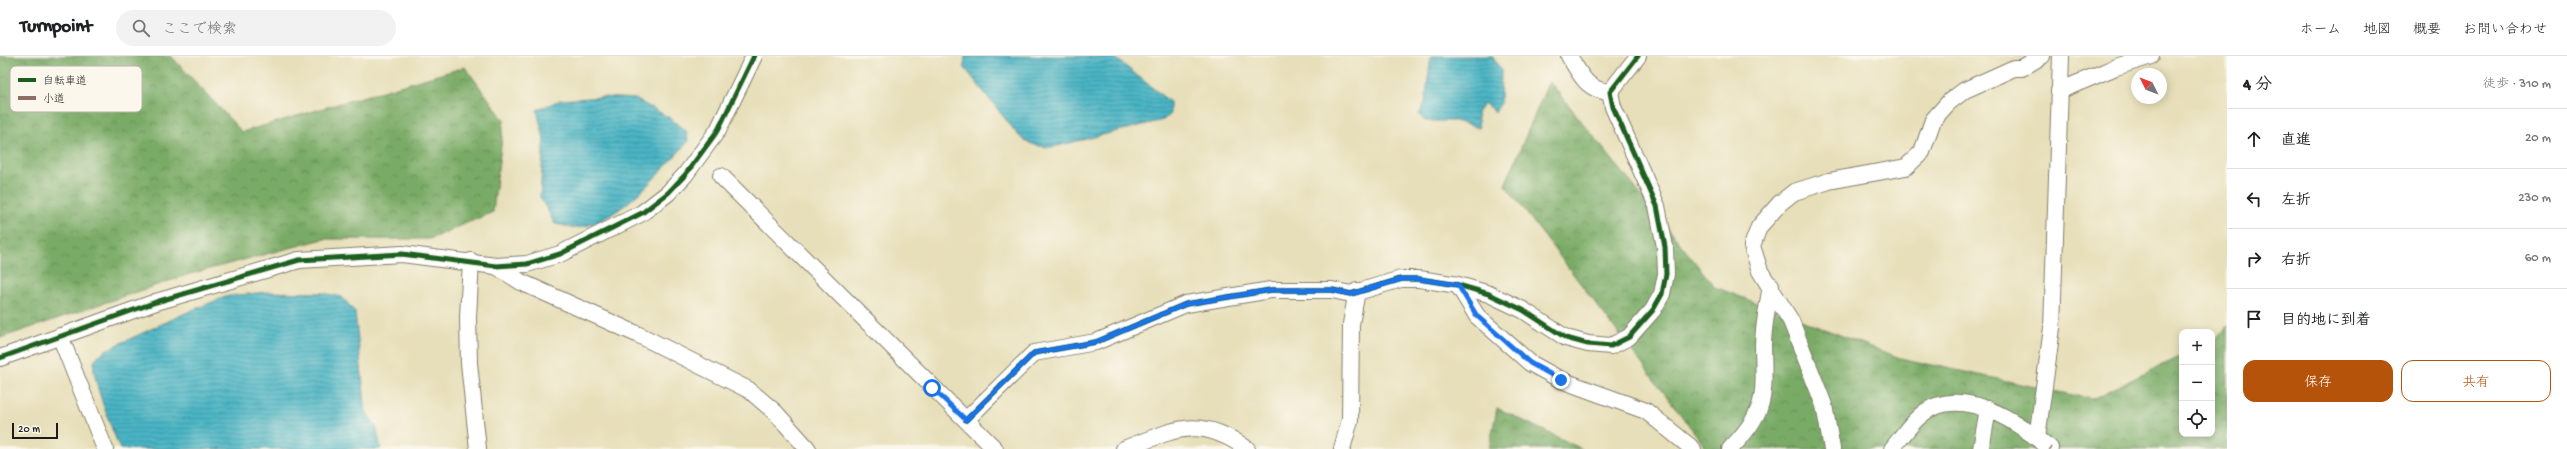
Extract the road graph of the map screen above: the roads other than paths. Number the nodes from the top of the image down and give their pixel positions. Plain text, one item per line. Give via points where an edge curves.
1 (754, 56) edge
2 (1569, 56) edge
3 (1638, 56) edge
4 (2042, 56) edge
5 (2061, 56) edge
6 (2152, 56) edge
7 (1610, 92) junction
8 (2059, 92) junction
9 (721, 176) dead end
10 (471, 262) junction
11 (496, 266) junction
12 (1458, 285) junction
13 (1770, 285) junction
14 (1357, 291) junction
15 (60, 336) junction
16 (0, 358) edge
17 (1988, 410) junction
18 (966, 420) junction
19 (2037, 438) junction
20 (2050, 448) edge
21 (105, 449) edge
22 (478, 449) edge
23 (808, 449) edge
24 (995, 449) edge
25 (1124, 449) edge
26 (1247, 449) edge
27 (1342, 449) edge
28 (1693, 449) edge
29 (1730, 449) edge
30 (1832, 449) edge
31 (1892, 449) edge
32 (1981, 449) edge

1 - 11 street via 718,130 685,175 668,193 642,213 560,254 527,264
2 - 7 street via 1587,84 1596,91
3 - 7 street
4 - 13 street via 2022,68 2014,68 1965,90 1949,102 1933,120 1922,152 1906,167 1829,181 1794,192 1780,203 1759,227 1752,246 1760,271
5 - 8 street
6 - 8 street via 2116,67
7 - 12 street via 1613,107 1657,206 1665,247 1666,274 1662,294 1653,310 1629,337 1611,346 1588,344 1566,338 1523,310 1489,294
8 - 19 street via 2052,328
9 - 18 street
10 - 11 street
10 - 15 street via 402,254 299,260 156,302
10 - 22 street via 469,363
11 - 23 street via 521,282 639,335 749,390 775,412
12 - 14 street via 1402,279
12 - 28 street via 1477,316 1530,363 1561,380 1646,411
13 - 29 street via 1763,345 1765,380 1761,401 1756,418
13 - 30 street via 1791,321 1824,405
14 - 18 street via 1351,294 1332,290 1271,290 1186,304 1096,342 1034,353
14 - 27 street via 1351,324 1350,420
15 - 16 street
15 - 21 street
17 - 19 street via 2020,424
17 - 31 street via 1955,403 1935,406 1912,424
17 - 32 street
18 - 24 street
19 - 20 street
25 - 26 street via 1177,428 1200,427 1218,432

